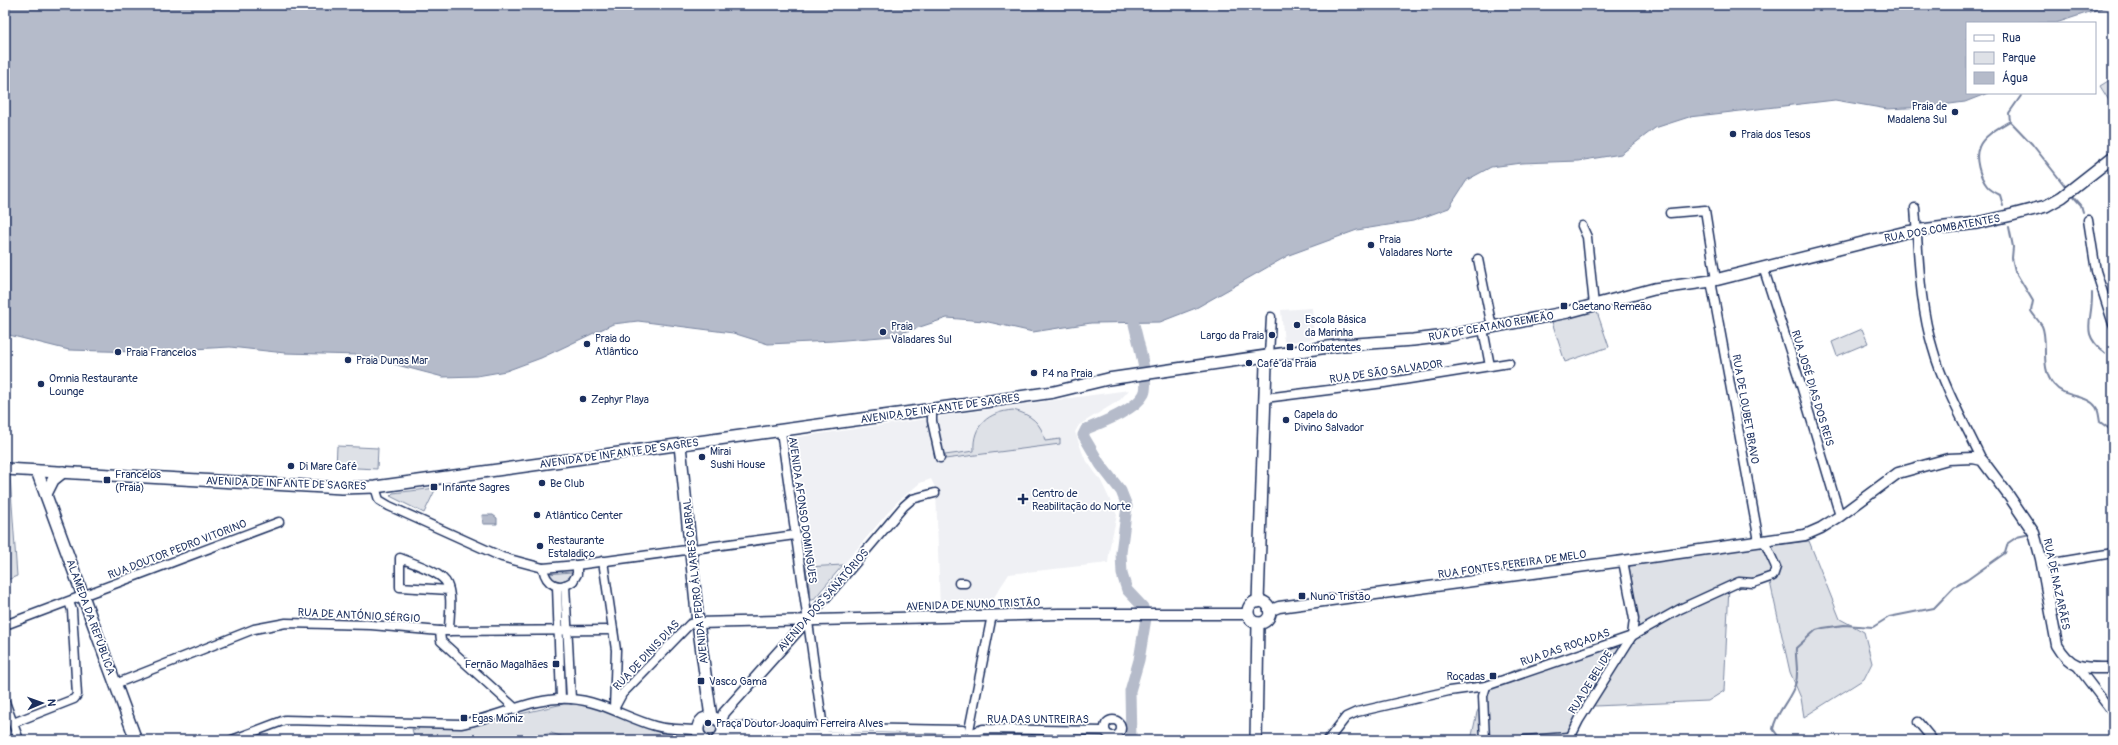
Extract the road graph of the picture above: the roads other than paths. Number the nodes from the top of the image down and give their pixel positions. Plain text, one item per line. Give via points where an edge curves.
1 (2113, 157) edge
2 (1915, 208) dead end
3 (1670, 213) dead end
4 (2088, 220) dead end
5 (1582, 226) dead end
6 (1917, 230) junction
7 (1478, 259) dead end
8 (1763, 267) junction
9 (1713, 281) junction
10 (1594, 305) junction
11 (1271, 317) dead end
12 (2113, 324) edge
13 (1488, 328) junction
14 (1269, 356) junction
15 (1510, 363) dead end
16 (1490, 366) junction
17 (1265, 398) junction
18 (933, 413) junction
19 (781, 431) junction
20 (680, 444) junction
21 (940, 458) dead end
22 (1982, 460) junction
23 (5, 469) edge
24 (37, 471) junction
25 (63, 472) junction
26 (375, 487) junction
27 (935, 493) dead end
28 (46, 494) junction
29 (1840, 516) junction
30 (279, 522) dead end
31 (795, 535) junction
32 (1762, 541) junction
33 (691, 550) junction
34 (2113, 553) edge
35 (2041, 559) junction
36 (1623, 561) junction
37 (603, 562) junction
38 (2053, 562) junction
39 (577, 566) junction
40 (543, 568) junction
41 (2044, 571) junction
42 (565, 585) junction
43 (556, 586) junction
44 (449, 590) junction
45 (83, 596) junction
46 (69, 602) junction
47 (1258, 602) junction
48 (1269, 611) junction
49 (1248, 614) junction
50 (992, 615) junction
51 (808, 619) junction
52 (698, 623) junction
53 (1258, 623) junction
54 (5, 625) edge
55 (440, 630) junction
56 (567, 630) junction
57 (613, 630) junction
58 (449, 631) junction
59 (558, 631) junction
60 (1632, 636) junction
61 (2078, 666) junction
62 (2113, 668) edge
63 (115, 684) junction
64 (1486, 686) junction
65 (561, 699) junction
66 (571, 699) junction
67 (5, 702) edge
68 (516, 709) junction
69 (614, 709) junction
70 (2113, 712) edge
71 (1918, 722) dead end
72 (13, 723) junction
73 (719, 727) edge
74 (1105, 731) junction
75 (824, 732) junction
76 (966, 735) edge
77 (919, 736) edge
78 (702, 737) edge
79 (1114, 738) edge
80 (1569, 739) edge
81 (19, 740) edge
82 (136, 740) edge
83 (232, 740) edge
84 (1256, 740) edge
85 (1328, 740) edge
86 (1486, 740) edge
87 (1526, 740) edge
88 (1933, 740) edge

1 - 6 main road, RUA DOS COMBATENTES via 2062,198 2046,206 1976,223
2 - 6 street
3 - 9 street, RUA DE LOUBET BRAVO via 1705,210
4 - 12 street via 2096,271
5 - 10 street via 1587,237
6 - 8 main road, RUA DOS COMBATENTES
6 - 22 street via 1921,285 1933,350 1957,411
7 - 13 street
8 - 9 main road, RUA DOS COMBATENTES
8 - 29 street, RUA JOSÉ DIAS DOS REIS
9 - 10 main road, RUA DE CEATANO REMEÃO via 1654,289
9 - 32 street, RUA DE LOUBET BRAVO
10 - 13 main road, RUA DE CEATANO REMEÃO
11 - 14 street
13 - 14 main road, RUA DE CEATANO REMEÃO via 1428,338 1342,345
13 - 16 street
14 - 17 main road via 1266,364
14 - 18 main road, AVENIDA DE INFANTE DE SAGRES via 1108,379 1054,392
15 - 16 street, RUA DE SÃO SALVADOR
16 - 17 street, RUA DE SÃO SALVADOR
17 - 47 main road
18 - 19 main road, AVENIDA DE INFANTE DE SAGRES
18 - 21 street
19 - 20 main road, AVENIDA DE INFANTE DE SAGRES
19 - 31 street, AVENIDA AFONSO DOMINGUES
20 - 26 main road, AVENIDA DE INFANTE DE SAGRES
20 - 33 main road, AVENIDA PEDRO ÁLVARES CABRAL
22 - 29 street via 1948,459 1898,473
22 - 35 street, RUA DE NAZARÃES via 2034,533
23 - 24 main road, AVENIDA DE INFANTE DE SAGRES
24 - 25 main road, AVENIDA DE INFANTE DE SAGRES
24 - 28 main road, ALAMEDA DA REPÚBLICA
25 - 26 main road, AVENIDA DE INFANTE DE SAGRES via 342,488
25 - 28 main road via 53,480
26 - 40 street via 379,500 389,506 502,557
27 - 51 street, AVENIDA DOS SANATÓRIOS via 912,499 904,506
28 - 45 main road, ALAMEDA DA REPÚBLICA
29 - 32 street via 1804,535
30 - 45 street, RUA DOUTOR PEDRO VITORINO
31 - 33 street
31 - 51 street, AVENIDA AFONSO DOMINGUES
32 - 36 street, RUA FONTES PEREIRA DE MELO
32 - 60 street, RUA DAS ROÇADAS via 1776,567 1773,576 1753,582 1739,582 1680,609
33 - 37 street
33 - 52 main road, AVENIDA PEDRO ÁLVARES CABRAL
34 - 38 street
35 - 38 street
35 - 41 street, RUA DE NAZARÃES
36 - 48 street, RUA FONTES PEREIRA DE MELO via 1279,607
36 - 60 street via 1634,620
37 - 39 street
37 - 57 street
38 - 41 street
39 - 40 street
39 - 42 street via 576,578
40 - 43 street via 546,580
41 - 61 street, RUA DE NAZARÃES via 2057,645 2064,657
42 - 43 street
42 - 56 street
43 - 59 street
44 - 44 street via 447,583 440,576 400,558 400,587
44 - 58 street
45 - 46 street, RUA DOUTOR PEDRO VITORINO
45 - 63 main road, ALAMEDA DA REPÚBLICA
46 - 54 street, RUA DOUTOR PEDRO VITORINO
46 - 72 street via 72,610 77,695 74,699
47 - 48 main road via 1264,603
47 - 49 main road via 1249,607
48 - 53 main road via 1265,621
49 - 50 street, AVENIDA DE NUNO TRISTÃO
49 - 53 main road via 1252,622
50 - 51 street, AVENIDA DE NUNO TRISTÃO
50 - 76 street
51 - 52 street, AVENIDA DE NUNO TRISTÃO
51 - 73 street, AVENIDA DOS SANATÓRIOS via 724,712
51 - 75 street, AVENIDA AFONSO DOMINGUES
52 - 69 street, RUA DE DINIS DIAS via 690,624 622,694
52 - 73 main road, AVENIDA PEDRO ÁLVARES CABRAL
53 - 84 main road
55 - 58 street, RUA DE ANTÓNIO SÉRGIO
55 - 63 street, RUA DE ANTÓNIO SÉRGIO via 286,623 254,629
55 - 68 street via 441,641
56 - 57 street, RUA DE ANTÓNIO SÉRGIO
56 - 59 street, RUA DE ANTÓNIO SÉRGIO
56 - 66 street
57 - 69 street via 616,650
58 - 59 street, RUA DE ANTÓNIO SÉRGIO
59 - 65 street
60 - 64 street, RUA DAS ROÇADAS
60 - 80 street, RUA DE BELIDE
61 - 62 street
61 - 70 street
63 - 82 main road, ALAMEDA DA REPÚBLICA
64 - 85 street, RUA DAS ROÇADAS via 1449,691 1357,712 1346,717
64 - 86 street via 1483,696
65 - 66 street
65 - 68 street
66 - 69 street
67 - 72 street
68 - 83 street via 461,724 285,720
69 - 78 street via 656,726
71 - 88 street
72 - 81 street
73 - 75 street, RUA DAS UNTREIRAS
73 - 78 main road, AVENIDA DOS SANATÓRIOS via 700,722
74 - 76 street, RUA DAS UNTREIRAS via 983,729
74 - 79 street, RUA DAS UNTREIRAS
74 - 79 street, RUA DAS UNTREIRAS via 1105,725 1109,721 1119,722 1121,730
75 - 77 street, RUA DAS UNTREIRAS
76 - 77 street, RUA DAS UNTREIRAS
80 - 87 street

